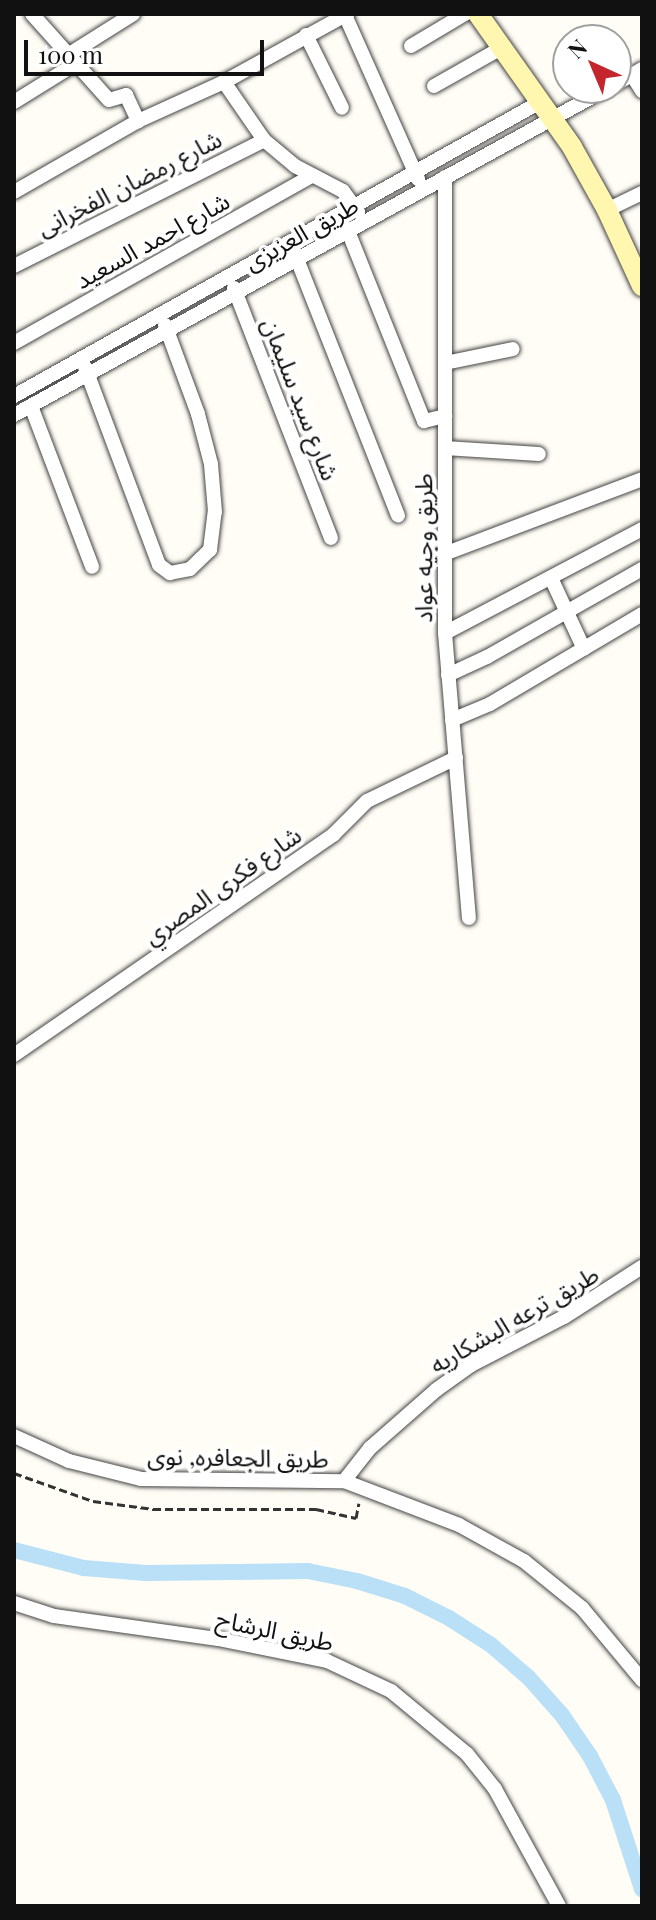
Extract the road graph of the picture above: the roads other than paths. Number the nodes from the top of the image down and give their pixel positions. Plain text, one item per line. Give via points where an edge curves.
1 (32, 14) edge
2 (133, 14) edge
3 (465, 14) edge
4 (478, 14) edge
5 (346, 15) edge
6 (496, 31) edge
7 (306, 35) junction
8 (411, 46) dead end
9 (71, 59) junction
10 (637, 72) edge
11 (224, 82) junction
12 (434, 86) dead end
13 (642, 91) edge
14 (14, 102) edge
15 (562, 104) edge
16 (342, 108) dead end
17 (547, 109) junction
18 (138, 121) junction
19 (264, 140) junction
20 (415, 172) junction
21 (312, 176) junction
22 (445, 177) junction
23 (423, 190) junction
24 (14, 192) edge
25 (642, 193) edge
26 (355, 206) junction
27 (607, 210) junction
28 (363, 223) junction
29 (348, 231) junction
30 (290, 242) junction
31 (297, 260) junction
32 (14, 266) edge
33 (640, 276) edge
34 (229, 277) junction
35 (236, 294) junction
36 (161, 315) junction
37 (168, 332) junction
38 (14, 343) edge
39 (513, 349) dead end
40 (81, 360) junction
41 (445, 363) junction
42 (89, 376) junction
43 (14, 396) edge
44 (31, 406) junction
45 (14, 415) edge
46 (445, 416) junction
47 (445, 448) junction
48 (539, 454) dead end
49 (642, 479) edge
50 (398, 515) dead end
51 (642, 529) edge
52 (331, 538) dead end
53 (444, 554) junction
54 (92, 567) dead end
55 (642, 569) edge
56 (551, 578) junction
57 (567, 612) junction
58 (642, 614) edge
59 (445, 633) junction
60 (584, 649) junction
61 (448, 675) junction
62 (452, 720) junction
63 (456, 758) junction
64 (469, 918) dead end
65 (14, 1055) edge
66 (642, 1267) edge
67 (14, 1436) edge
68 (344, 1481) junction
69 (14, 1603) edge
70 (642, 1680) edge
71 (559, 1906) edge

1 - 9 street
2 - 9 street
3 - 8 street
4 - 6 street
5 - 7 street
5 - 20 street
6 - 12 street
6 - 17 street
7 - 11 street
7 - 16 street
9 - 14 street
9 - 18 street via 110,100 126,95
10 - 13 street
11 - 18 street
11 - 19 street
15 - 17 street, طريق العزيزى
17 - 20 street, طريق العزيزى
17 - 22 street, طريق العزيزى
17 - 27 street
18 - 24 street
19 - 21 street
19 - 32 street, شارع رمضان الفخرانى
20 - 23 street
20 - 26 street, طريق العزيزى
21 - 26 street via 335,186
21 - 38 street, شارع احمد السعيد
22 - 23 street, طريق العزيزى
22 - 41 street, طريق وجيه عواد
23 - 28 street, طريق العزيزى
25 - 27 street
26 - 28 street
26 - 30 street, طريق العزيزى
27 - 33 street
28 - 29 street, طريق العزيزى
29 - 31 street, طريق العزيزى
29 - 46 street via 424,421
30 - 31 street
30 - 34 street, طريق العزيزى
31 - 35 street, طريق العزيزى
31 - 50 street
34 - 35 street, شارع سيد سليمان
34 - 36 street, طريق العزيزى
35 - 37 street, طريق العزيزى
35 - 52 street, شارع سيد سليمان
36 - 37 street
36 - 40 street, طريق العزيزى
37 - 42 street, طريق العزيزى
37 - 42 street via 211,464 213,536 198,564 170,573 159,565
39 - 41 street
40 - 42 street
40 - 43 street, طريق العزيزى
41 - 46 street, طريق وجيه عواد
42 - 44 street, طريق العزيزى
44 - 45 street, طريق العزيزى
44 - 54 street
46 - 47 street, طريق وجيه عواد
47 - 48 street
47 - 53 street, طريق وجيه عواد
49 - 53 street
51 - 56 street
53 - 59 street, طريق وجيه عواد
55 - 57 street
56 - 57 street
56 - 59 street
57 - 60 street
57 - 61 street
58 - 60 street
59 - 61 street, طريق وجيه عواد
60 - 62 street
61 - 62 street, طريق وجيه عواد
62 - 63 street, طريق وجيه عواد
63 - 64 street, طريق وجيه عواد
63 - 65 street, شارع فكرى المصري via 367,801 333,835
66 - 68 street, طريق ترعه البشكاريه via 436,1390 370,1448
67 - 68 street, طريق الجعافره, نوى via 69,1461 141,1479
68 - 70 street, طريق الجعافره, نوى via 459,1525 524,1561 582,1608
69 - 71 street, طريق الرشاح via 54,1616 327,1661 391,1691 467,1754 495,1789

